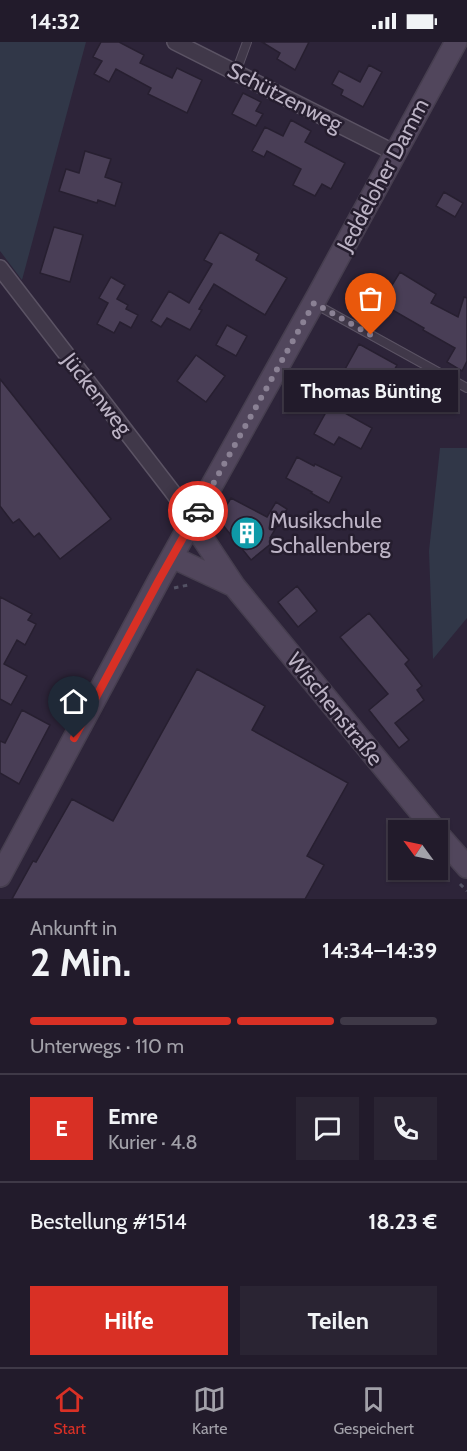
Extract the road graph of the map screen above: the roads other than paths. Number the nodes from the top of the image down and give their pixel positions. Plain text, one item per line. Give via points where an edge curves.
1 (175, 42) edge
2 (247, 42) edge
3 (456, 42) edge
4 (236, 72) junction
5 (395, 153) junction
6 (0, 268) edge
7 (314, 303) junction
8 (467, 388) edge
9 (192, 522) junction
10 (172, 557) junction
11 (235, 587) junction
12 (427, 820) edge
13 (448, 845) edge
14 (467, 867) edge
15 (0, 876) edge

1 - 4 street, Schützenweg
2 - 4 lane
3 - 5 main road, Jeddeloher Damm
4 - 5 street, Schützenweg
5 - 7 main road, Jeddeloher Damm
6 - 9 street, Jückenweg
7 - 8 lane
7 - 9 main road, Jeddeloher Damm
9 - 10 main road, Jeddeloher Damm
9 - 11 main road, Wischenstraße
10 - 11 main road, Wischenstraße
10 - 15 main road, Jeddeloher Damm
11 - 12 main road, Wischenstraße
13 - 14 main road, Wischenstraße

